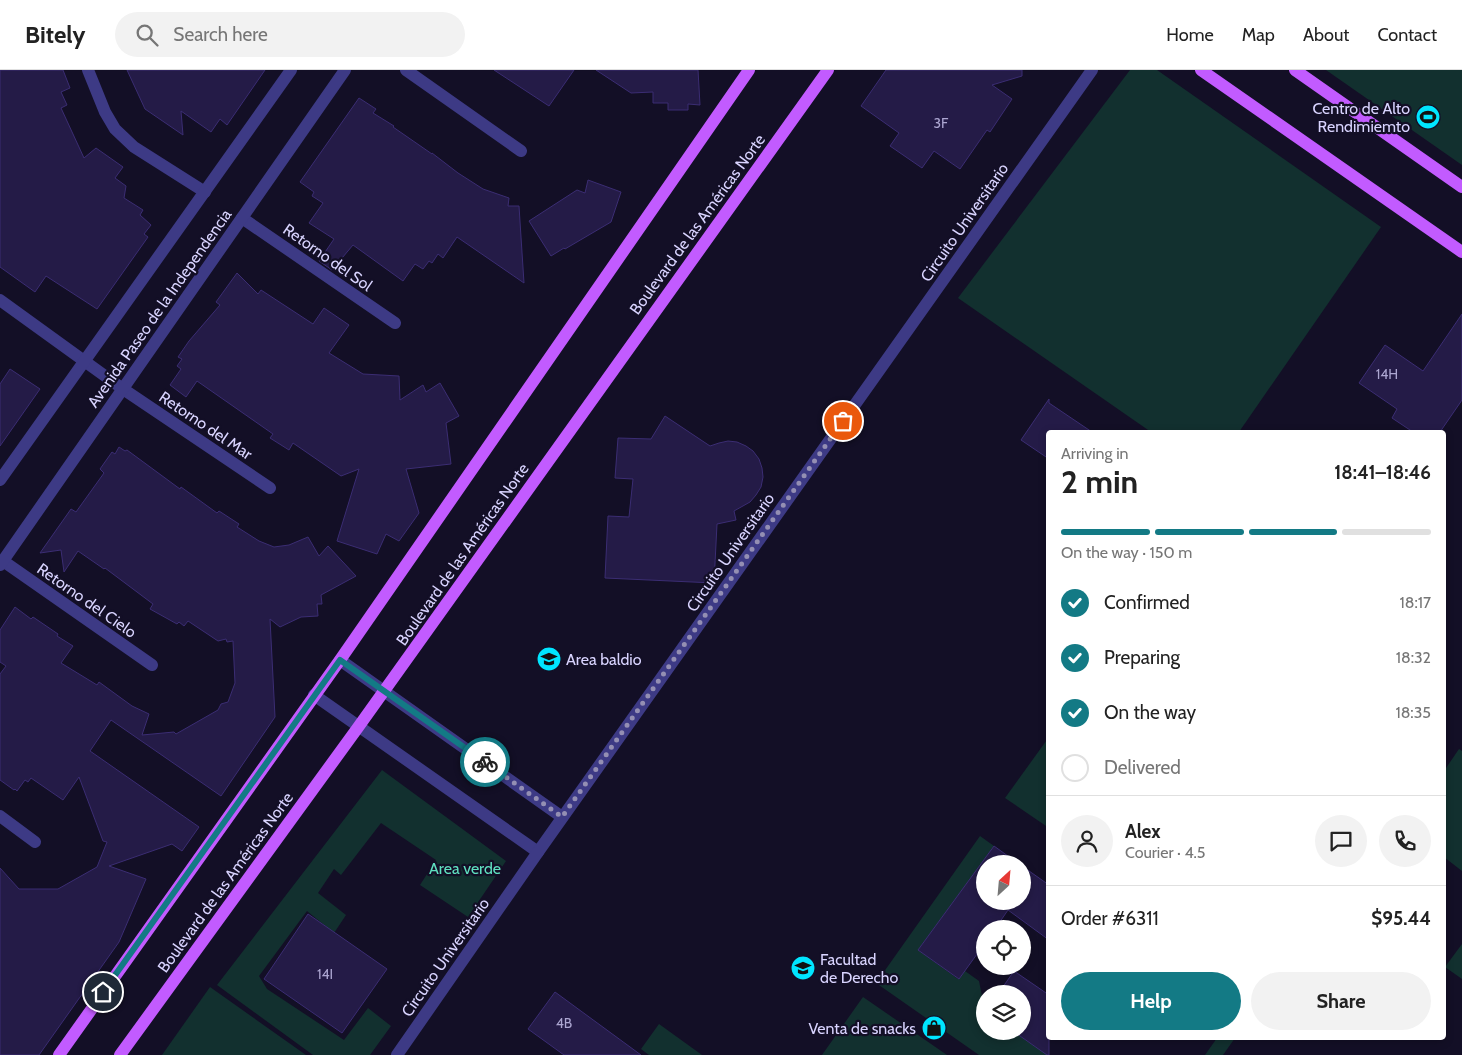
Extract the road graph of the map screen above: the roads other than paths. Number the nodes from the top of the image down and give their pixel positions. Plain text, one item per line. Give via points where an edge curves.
1 (88, 70) edge
2 (291, 70) edge
3 (345, 70) edge
4 (406, 70) edge
5 (749, 70) edge
6 (828, 70) edge
7 (1092, 70) edge
8 (1201, 70) edge
9 (1295, 70) edge
10 (521, 151) dead end
11 (1462, 187) edge
12 (205, 192) junction
13 (242, 218) junction
14 (1462, 252) edge
15 (0, 300) edge
16 (395, 323) dead end
17 (85, 362) junction
18 (123, 389) junction
19 (0, 480) edge
20 (270, 488) dead end
21 (1, 563) edge
22 (340, 660) junction
23 (152, 665) dead end
24 (384, 691) junction
25 (314, 695) junction
26 (359, 726) junction
27 (0, 816) edge
28 (562, 817) junction
29 (35, 842) dead end
30 (538, 852) junction
31 (59, 1055) edge
32 (120, 1055) edge
33 (397, 1055) edge

1 - 12 street via 115,129 134,148
2 - 12 street, Avenida Paseo de la Independencia
3 - 13 street, Avenida Paseo de la Independencia
4 - 10 street
5 - 22 main road
6 - 24 main road, Boulevard de las Américas Norte
7 - 28 street, Circuito Universitario
8 - 14 main road
9 - 11 main road
12 - 17 street, Avenida Paseo de la Independencia
13 - 16 street, Retorno del Sol
13 - 18 street, Avenida Paseo de la Independencia
15 - 17 street, Retorno del Mar
17 - 18 street, Retorno del Mar
17 - 19 street, Avenida Paseo de la Independencia
18 - 20 street, Retorno del Mar
18 - 21 street, Avenida Paseo de la Independencia
21 - 23 street, Retorno del Cielo
22 - 24 street
22 - 25 main road
24 - 26 main road, Boulevard de las Américas Norte
24 - 28 street
25 - 26 street
25 - 31 main road
26 - 30 street
26 - 32 main road, Boulevard de las Américas Norte
27 - 29 street
28 - 30 street, Circuito Universitario
30 - 33 street, Circuito Universitario

